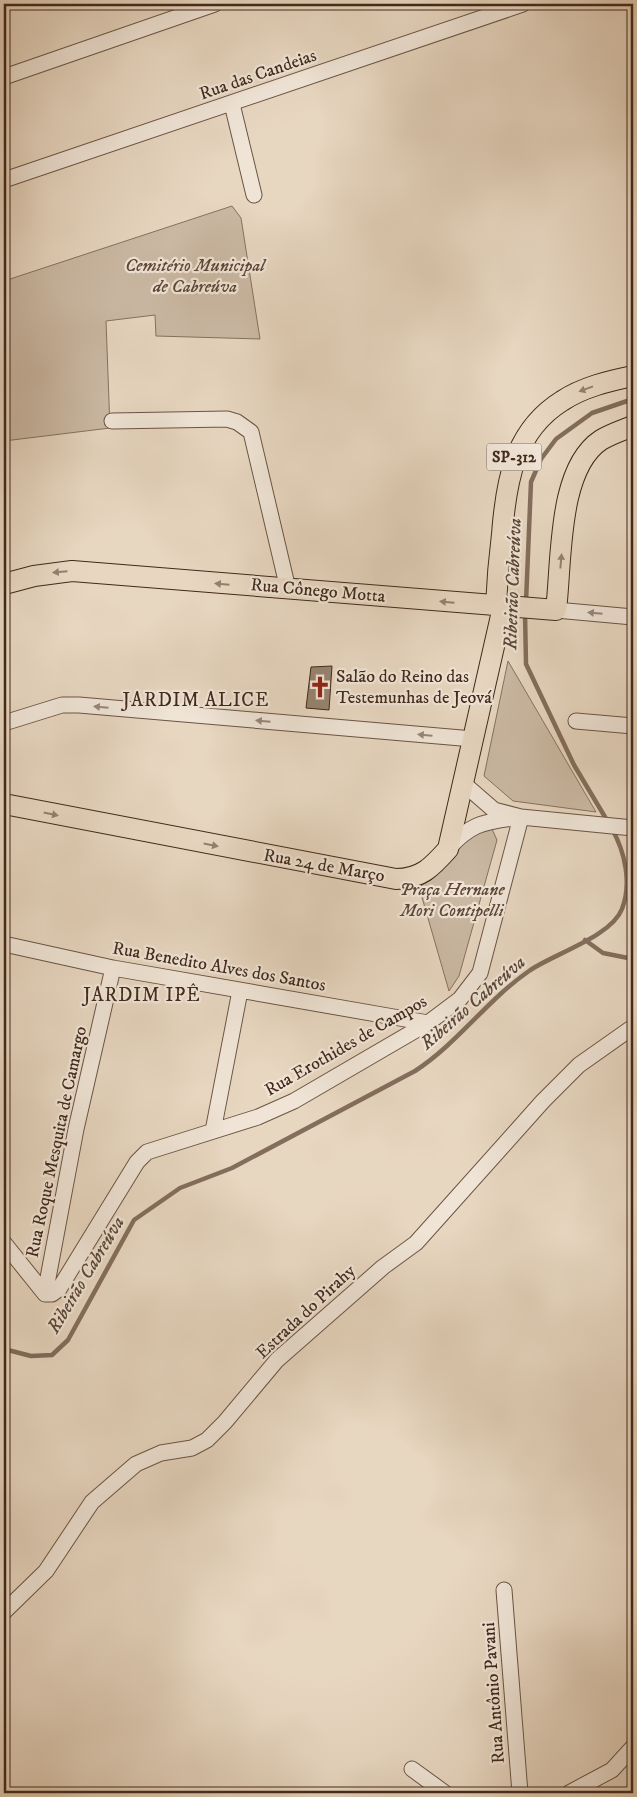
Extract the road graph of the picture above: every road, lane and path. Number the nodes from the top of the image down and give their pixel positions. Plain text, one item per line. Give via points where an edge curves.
1 (215, 4) edge
2 (523, 4) edge
3 (4, 77) edge
4 (232, 104) junction
5 (4, 180) edge
6 (254, 194) dead end
7 (633, 376) edge
8 (112, 421) dead end
9 (633, 426) edge
10 (4, 584) edge
11 (288, 589) junction
12 (504, 607) junction
13 (548, 609) junction
14 (633, 616) edge
15 (576, 721) dead end
16 (4, 723) edge
17 (633, 726) edge
18 (473, 739) junction
19 (464, 784) junction
20 (4, 804) edge
21 (522, 817) junction
22 (464, 821) junction
23 (630, 828) edge
24 (4, 944) edge
25 (113, 968) junction
26 (240, 991) junction
27 (428, 1023) junction
28 (633, 1027) edge
29 (213, 1131) junction
30 (4, 1243) edge
31 (45, 1294) junction
32 (504, 1590) dead end
33 (4, 1612) edge
34 (633, 1747) edge
35 (412, 1769) dead end
36 (445, 1793) edge
37 (520, 1793) edge
38 (569, 1793) edge

1 - 3 street
2 - 4 street, Rua das Candeias
4 - 5 street, Rua das Candeias
4 - 6 street
7 -> 12 main road, SP-312 via 581,391 561,401 528,432 515,455 508,478
8 - 11 street via 226,420 237,422 251,432
13 -> 9 main road via 566,504 576,475 583,460 600,440
11 -> 10 main road, Rua Cônego Motta via 72,571
12 -> 11 main road, Rua Cônego Motta
12 - 13 main road, Rua Cônego Motta
12 - 18 main road, Rua 24 de Março
14 -> 13 street, Rua Cônego Motta
15 - 17 street
18 -> 16 street via 79,705 62,705
18 - 19 main road, Rua 24 de Março
19 - 21 street via 494,810
19 - 22 main road, Rua 24 de Março
20 -> 22 main road, Rua 24 de Março via 396,880 418,877 432,868 448,849
21 - 22 street
21 - 23 street
21 - 27 street, Rua Erothides de Campos via 480,972 460,999
24 - 25 street, Rua Benedito Alves dos Santos
25 - 26 street, Rua Benedito Alves dos Santos
25 - 31 street, Rua Roque Mesquita de Camargo via 76,1128
26 - 27 street, Rua Benedito Alves dos Santos
26 - 29 street
27 - 29 street, Rua Erothides de Campos via 294,1100 258,1117
28 - 33 street, Estrada do Pirahy via 579,1065 416,1243 383,1266 277,1360 207,1440 192,1448 161,1453 136,1464 92,1502 46,1571
29 - 31 street, Rua Erothides de Campos via 147,1152 137,1162 59,1289
30 - 31 street
32 - 37 street, Rua Antônio Pavani
34 - 38 street via 612,1770
35 - 36 street

